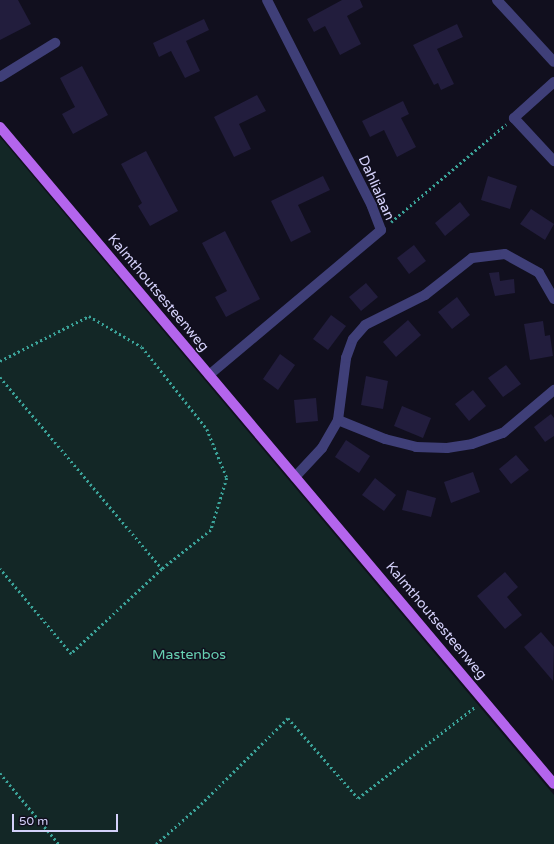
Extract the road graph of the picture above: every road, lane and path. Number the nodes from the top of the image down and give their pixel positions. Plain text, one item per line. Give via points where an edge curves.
1 (267, 0) edge
2 (497, 0) edge
3 (55, 43) dead end
4 (554, 62) edge
5 (0, 77) edge
6 (554, 82) edge
7 (514, 118) junction
8 (0, 127) edge
9 (554, 161) edge
10 (381, 230) junction
11 (554, 299) edge
12 (0, 361) edge
13 (209, 375) junction
14 (0, 376) edge
15 (554, 390) edge
16 (338, 420) junction
17 (295, 477) junction
18 (0, 569) edge
19 (162, 569) junction
20 (485, 700) junction
21 (0, 773) edge
22 (554, 784) edge
23 (59, 844) edge
24 (156, 844) edge

1 - 10 street, Dahlialaan via 372,206
2 - 4 street
3 - 5 street
6 - 7 street
7 - 9 street
7 - 10 path
8 - 13 main road, Kalmthoutsesteenweg
10 - 13 street, Dahlialaan
11 - 16 street via 539,273 505,254 472,258 425,295 365,325 353,339 346,358
12 - 19 path via 89,316 142,347 207,429 227,478 210,530
13 - 17 main road, Kalmthoutsesteenweg
14 - 19 path
15 - 16 street via 503,433 472,444 447,448 416,447 385,439
16 - 17 street via 322,448
17 - 20 main road, Kalmthoutsesteenweg
18 - 19 path via 70,654
20 - 22 main road, Kalmthoutsesteenweg
20 - 24 path via 358,798 288,718 202,804
21 - 23 path

